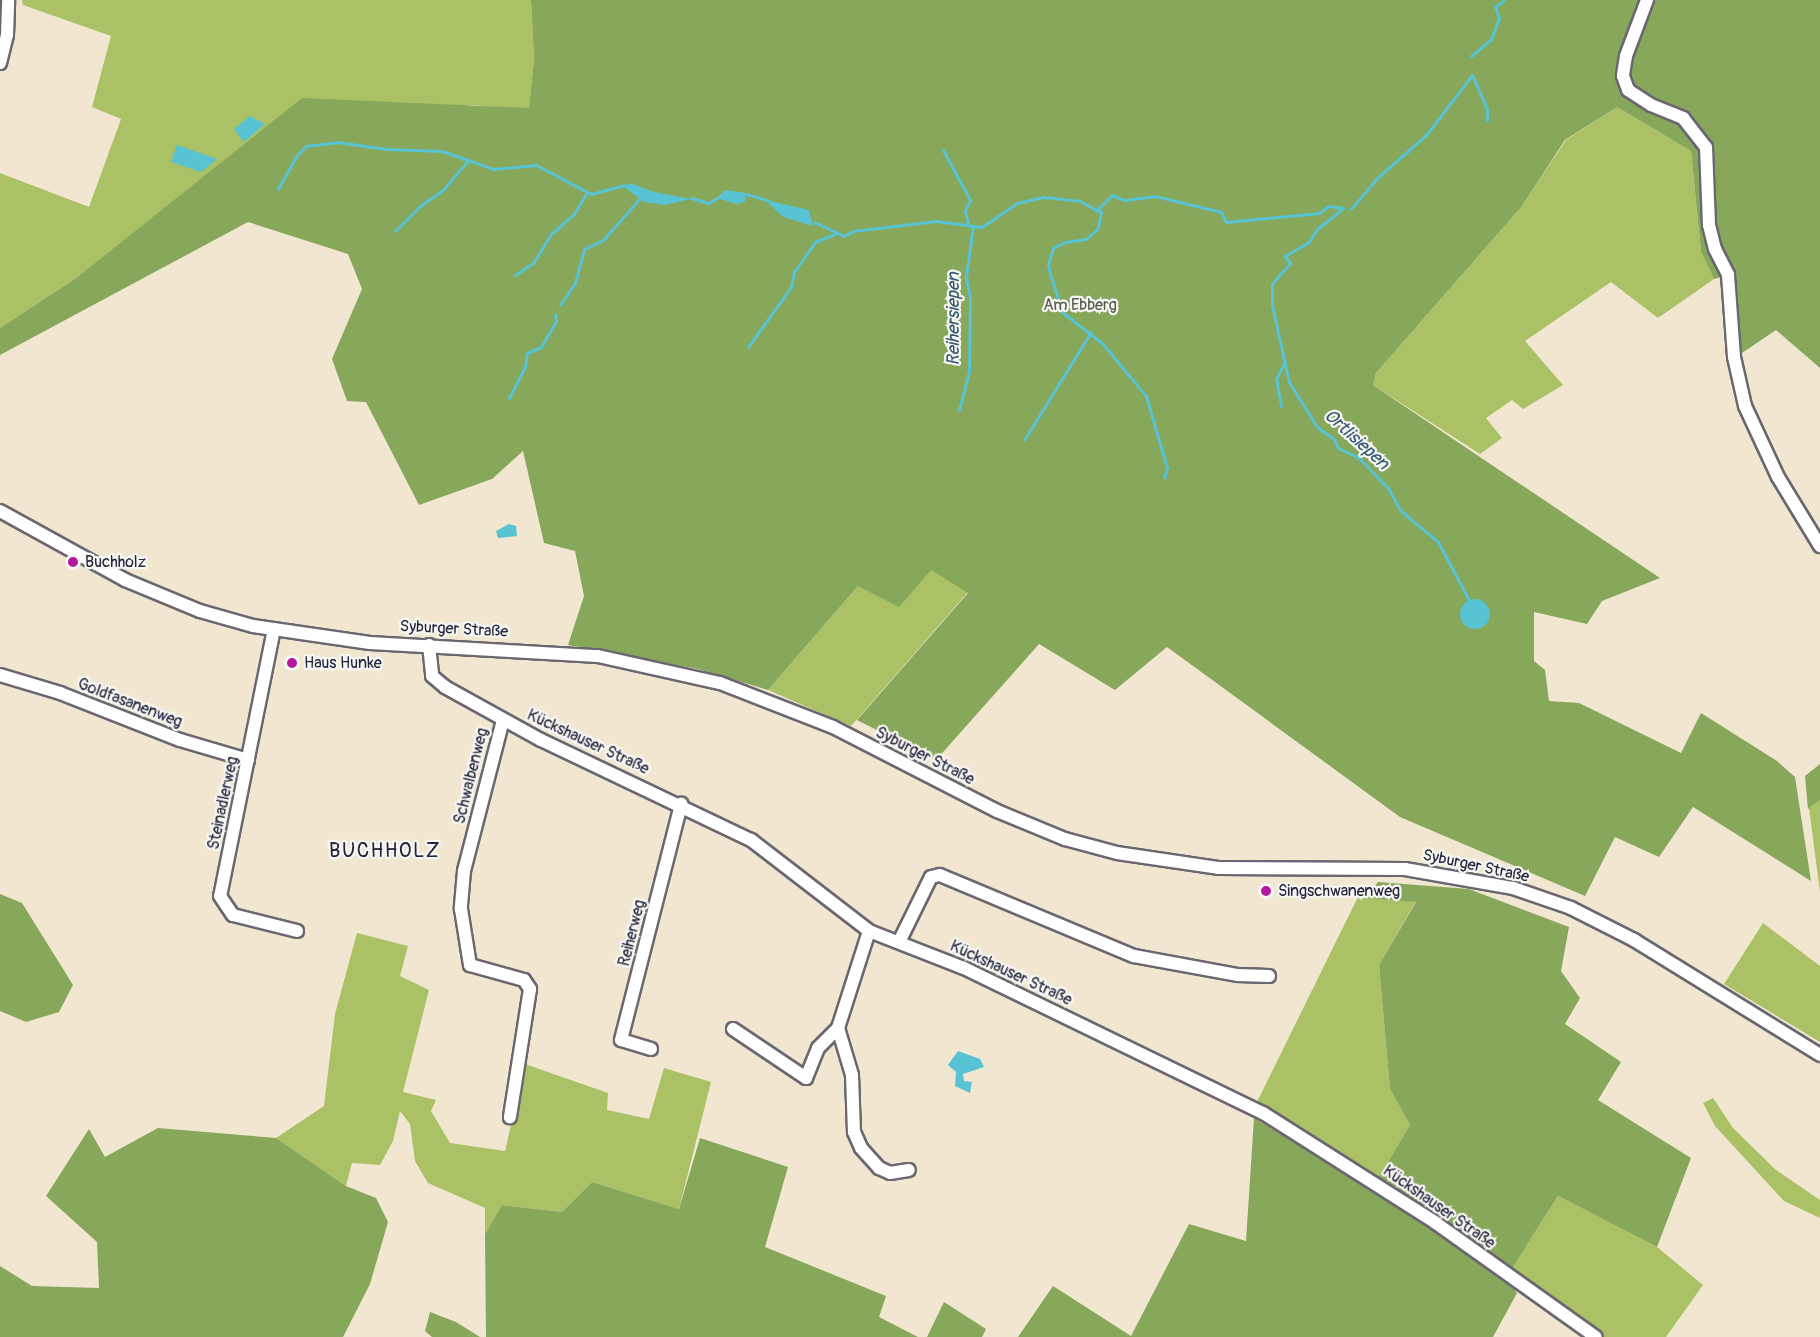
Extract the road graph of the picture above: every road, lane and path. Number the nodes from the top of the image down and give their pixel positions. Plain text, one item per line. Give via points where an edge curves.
1 (8, 0) edge
2 (1647, 0) edge
3 (0, 63) edge
4 (0, 511) edge
5 (1820, 546) edge
6 (274, 629) junction
7 (429, 645) junction
8 (0, 675) edge
9 (503, 720) junction
10 (248, 760) junction
11 (681, 804) junction
12 (297, 931) dead end
13 (869, 931) junction
14 (899, 942) junction
15 (1269, 976) dead end
16 (838, 1028) junction
17 (734, 1029) dead end
18 (651, 1049) dead end
19 (1820, 1055) edge
20 (510, 1116) dead end
21 (909, 1170) dead end
22 (1596, 1337) edge

1 - 3 street via 7,35
2 - 5 street via 1626,56 1623,76 1628,90 1683,118 1706,147 1709,225 1728,275 1734,357 1745,406 1778,477
4 - 6 street, Syburger Straße via 96,565 165,597 208,614
6 - 7 street, Syburger Straße via 370,643
6 - 10 street, Steinadlerweg
7 - 9 street, Kückshauser Straße via 432,676 437,683
7 - 19 street, Syburger Straße via 598,656 720,683 833,727 1012,818 1117,853 1204,867 1405,869 1513,888 1571,908 1634,940
8 - 10 street, Goldfasanenweg via 60,693 180,740
9 - 11 street, Kückshauser Straße
9 - 20 street, Schwalbenweg via 464,871 461,909 470,965 524,980 530,989
10 - 12 street, Steinadlerweg via 220,896 222,904 242,918
11 - 13 street, Kückshauser Straße via 766,849
11 - 18 street, Reiherweg via 621,1040
13 - 14 street, Kückshauser Straße
13 - 16 street
14 - 15 street via 931,877 940,875 1134,956 1238,975
14 - 22 street, Kückshauser Straße via 964,968 1263,1113 1436,1223
16 - 17 street via 818,1048 806,1078
16 - 21 street via 852,1075 854,1132 861,1148 879,1168 890,1173

